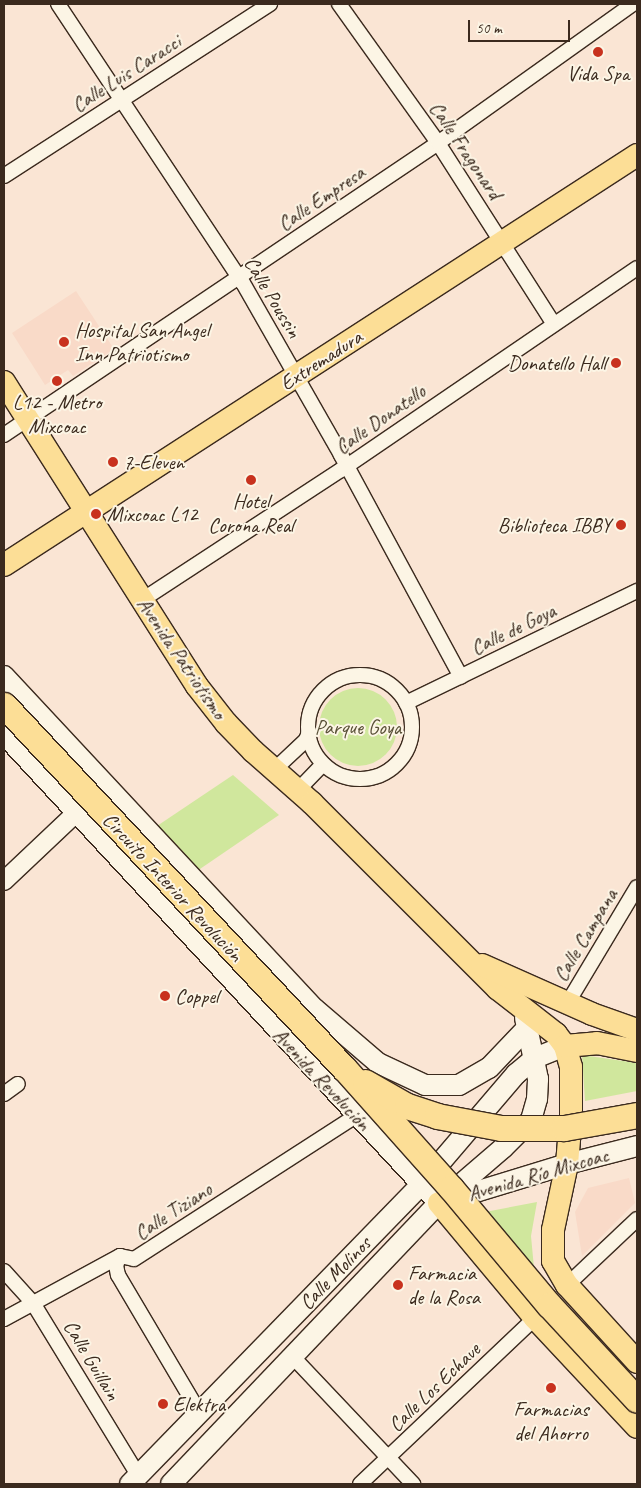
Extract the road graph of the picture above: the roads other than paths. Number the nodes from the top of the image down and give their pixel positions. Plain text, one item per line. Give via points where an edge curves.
1 (58, 4) edge
2 (270, 4) edge
3 (340, 4) edge
4 (633, 4) edge
5 (120, 102) junction
6 (438, 143) junction
7 (637, 155) edge
8 (4, 176) edge
9 (503, 242) junction
10 (637, 268) edge
11 (240, 278) junction
12 (553, 323) junction
13 (295, 376) junction
14 (4, 382) edge
15 (28, 419) junction
16 (4, 435) edge
17 (347, 466) junction
18 (86, 512) junction
19 (4, 565) edge
20 (637, 591) edge
21 (142, 600) junction
22 (4, 676) edge
23 (461, 677) junction
24 (406, 703) junction
25 (4, 704) edge
26 (308, 732) junction
27 (4, 734) edge
28 (323, 764) junction
29 (274, 770) junction
30 (298, 790) junction
31 (76, 813) junction
32 (4, 881) edge
33 (637, 887) edge
34 (470, 960) junction
35 (568, 1004) junction
36 (526, 1019) junction
37 (637, 1030) edge
38 (565, 1046) junction
39 (637, 1051) edge
40 (535, 1058) junction
41 (344, 1068) junction
42 (18, 1084) dead end
43 (4, 1094) edge
44 (637, 1115) edge
45 (356, 1116) junction
46 (637, 1146) edge
47 (567, 1164) junction
48 (422, 1184) junction
49 (439, 1203) junction
50 (637, 1219) edge
51 (120, 1256) junction
52 (4, 1271) edge
53 (567, 1285) junction
54 (33, 1303) junction
55 (535, 1318) junction
56 (4, 1319) edge
57 (294, 1357) junction
58 (637, 1362) edge
59 (637, 1400) edge
60 (199, 1412) junction
61 (637, 1427) edge
62 (388, 1457) junction
63 (134, 1480) edge
64 (171, 1484) edge
65 (360, 1484) edge
66 (413, 1484) edge

1 - 5 street, Calle Poussin
2 - 5 street, Calle Luis Caracci
3 - 6 street, Calle Fragonard
4 - 6 street, Calle Empresa
5 - 8 street, Calle Luis Caracci
5 - 11 street, Calle Poussin
6 - 9 street, Calle Fragonard
6 - 11 street, Calle Empresa
7 - 9 main road, Extremadura
9 - 12 street, Calle Fragonard
9 - 13 main road, Extremadura
10 - 12 street, Calle Donatello
11 - 13 street, Calle Poussin
11 - 15 street, Calle Empresa
12 - 17 street, Calle Donatello
13 - 17 street, Calle Poussin
13 - 18 main road, Extremadura
14 - 15 main road, Avenida Patriotismo
15 - 16 street, Calle Empresa
15 - 18 main road, Avenida Patriotismo
17 - 21 street, Calle Donatello
17 - 23 street, Calle Poussin
18 - 19 main road, Extremadura
18 - 21 main road, Avenida Patriotismo
20 - 23 street, Calle de Goya
21 - 29 main road, Avenida Patriotismo via 197,686 226,723
22 - 36 main road, Avenida Revolución via 315,1010 378,1063 425,1085 459,1085 489,1068
23 - 24 street, Calle de Goya
24 - 26 street via 383,681 365,676 348,677 331,685 318,697 310,714
24 - 28 street via 411,716 411,737 403,756 389,771 359,779 338,775
25 - 41 highway, Circuito Interior Revolución, bridge
26 - 28 street
26 - 29 street via 306,740
27 - 31 main road, Avenida Revolución
28 - 30 street
29 - 30 main road, Avenida Patriotismo
30 - 34 main road, Avenida Patriotismo
31 - 32 street
31 - 45 main road, Avenida Revolución
33 - 35 street, Calle Campana
34 - 35 main road, Avenida Patriotismo
34 - 36 main road, Avenida Patriotismo
35 - 37 main road
36 - 38 main road, Avenida Patriotismo via 556,1034
36 - 40 main road, Calle Molinos
38 - 39 main road via 597,1043
38 - 40 main road, Calle Molinos
38 - 47 main road via 571,1067 572,1098
40 - 48 main road, Calle Molinos via 500,1090
40 - 49 main road, Calle Molinos via 538,1090 531,1120 504,1148
41 - 44 highway, bridge via 407,1106 464,1123 538,1130
41 - 59 highway, bridge via 549,1305
42 - 43 street
45 - 48 main road, Avenida Revolución
45 - 51 street, Calle Tiziano via 134,1259
46 - 47 main road, Avenida Río Mixcoac
47 - 49 main road, Avenida Río Mixcoac
47 - 53 main road via 551,1251 556,1268
48 - 49 main road, Avenida Revolución
48 - 60 main road, Calle Molinos
49 - 55 main road, Avenida Revolución
49 - 57 main road, Calle Molinos
50 - 53 street
51 - 54 street, Calle Tiziano
51 - 60 street via 116,1265 118,1275
52 - 54 street, Calle Guillain
53 - 58 main road
54 - 56 street, Calle Tiziano
54 - 63 street, Calle Guillain
55 - 61 main road, Avenida Revolución
55 - 62 street, Calle Los Echave
57 - 62 street
57 - 64 main road, Calle Molinos
60 - 63 main road, Calle Molinos
62 - 65 street, Calle Los Echave
62 - 66 street

